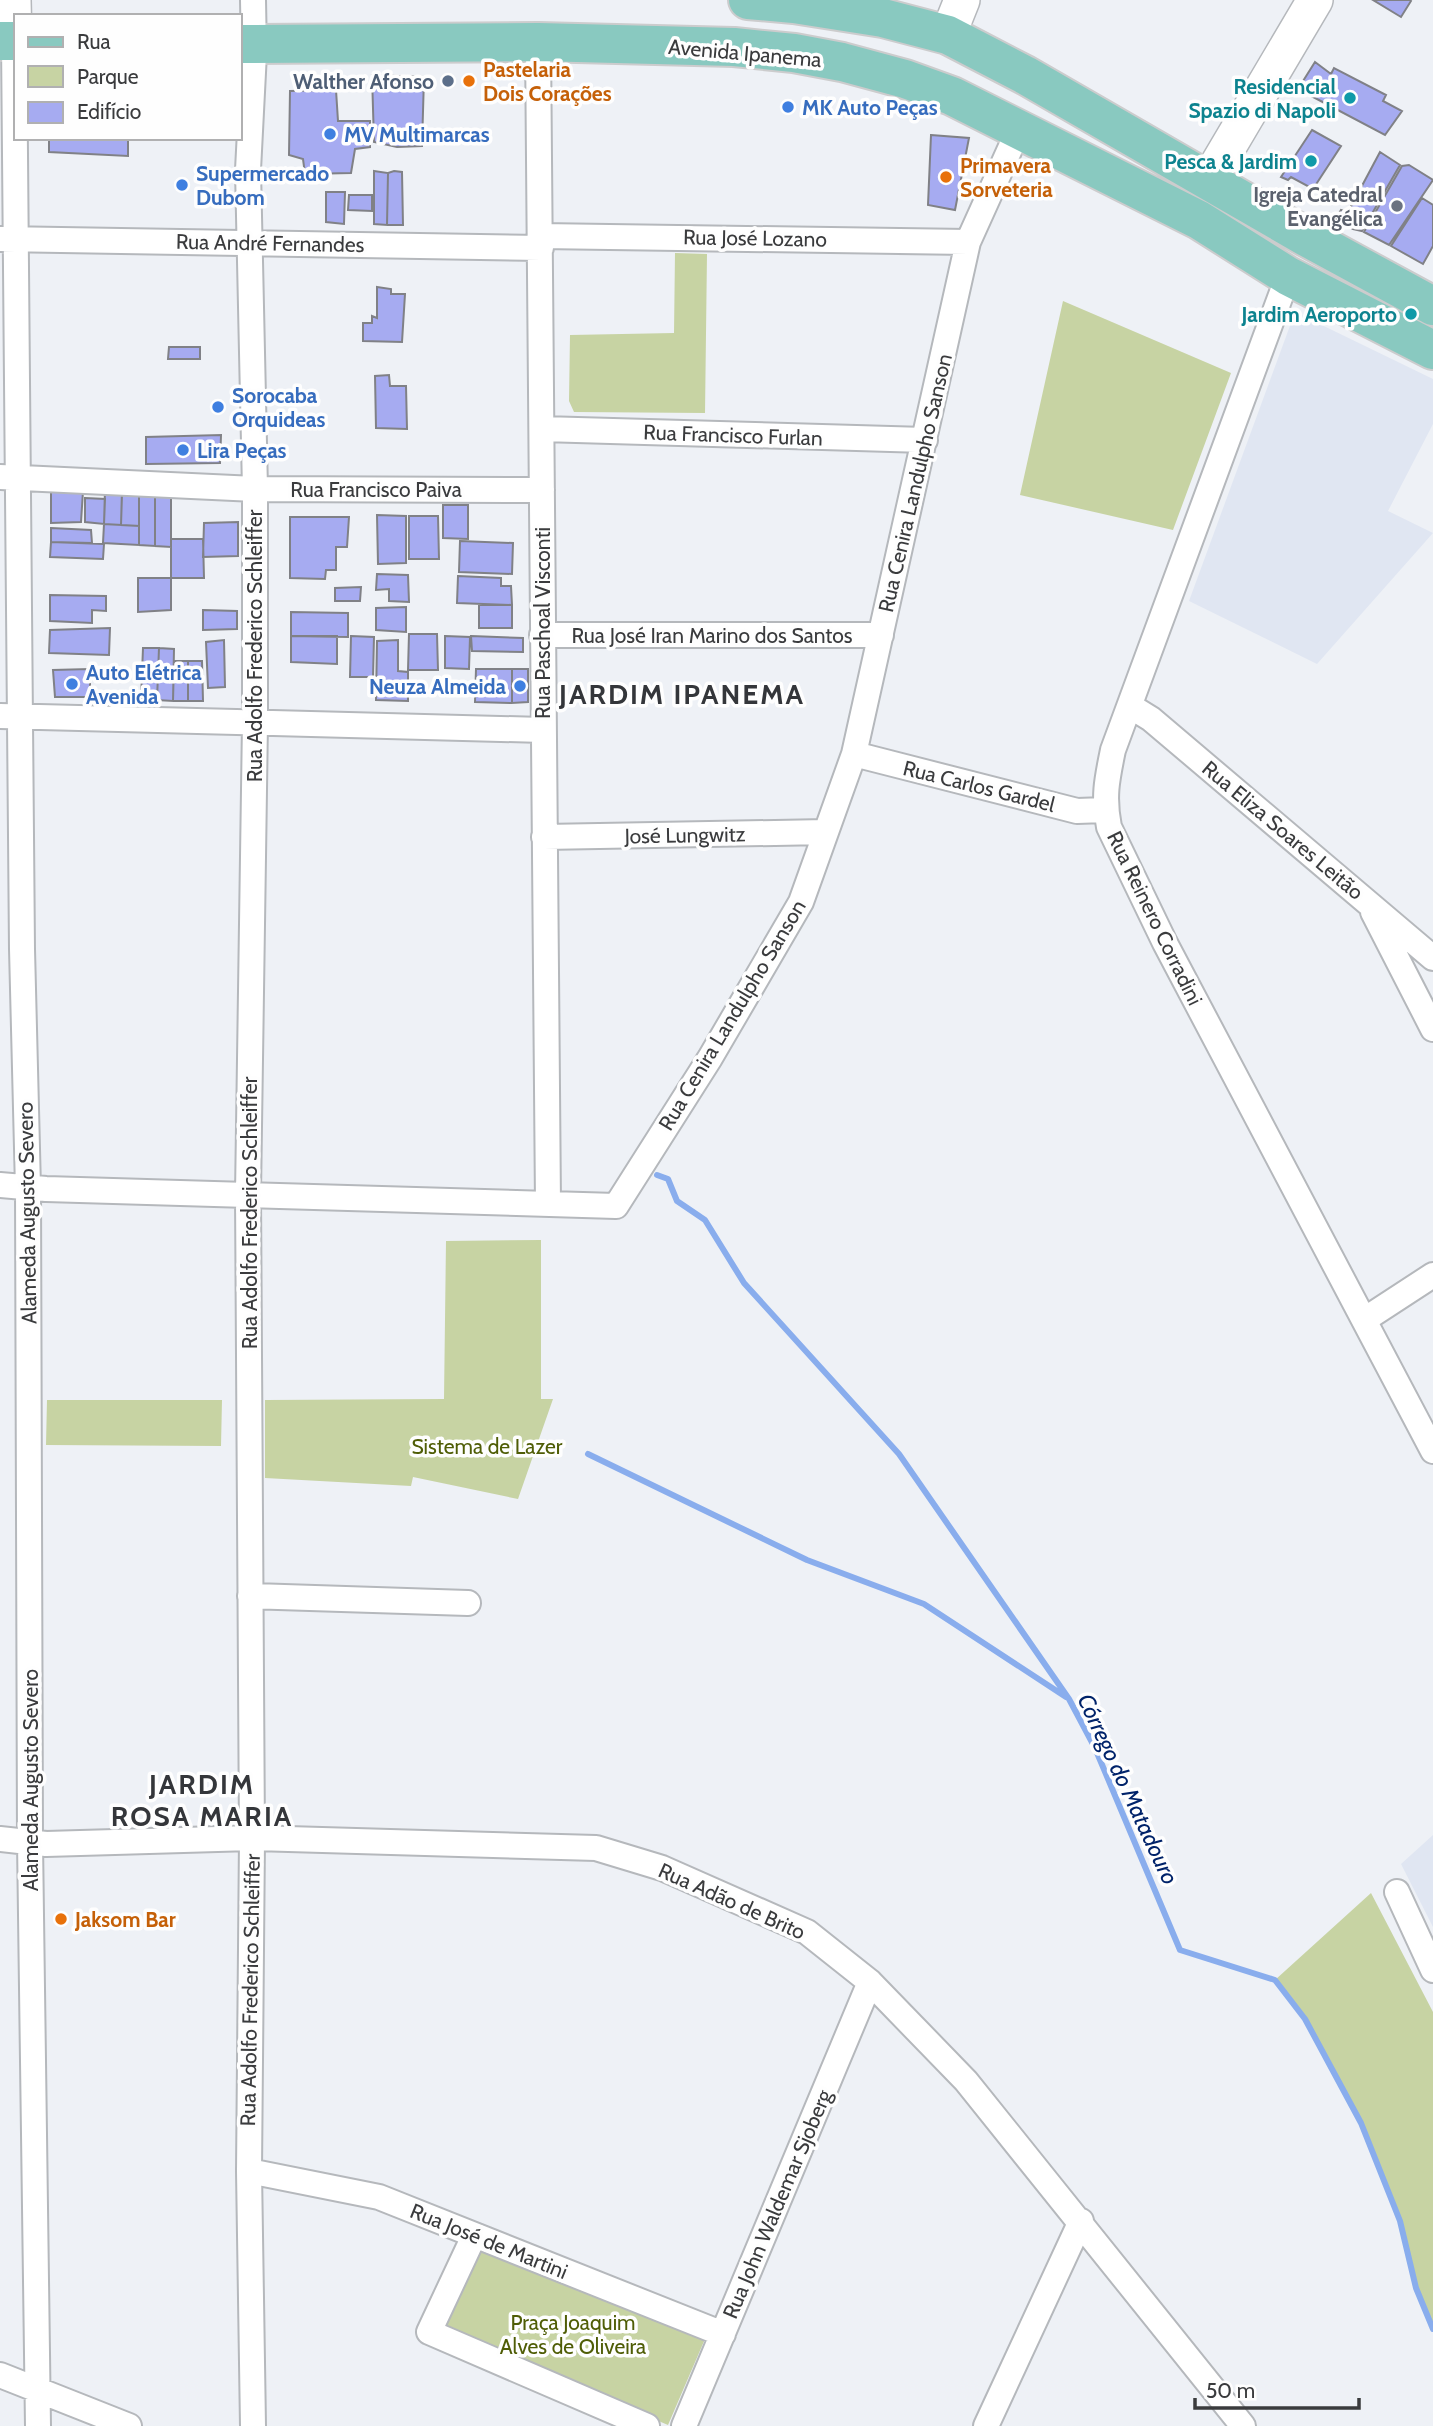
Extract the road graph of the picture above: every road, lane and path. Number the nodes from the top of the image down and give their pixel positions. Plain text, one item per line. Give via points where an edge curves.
1 (13, 0) edge
2 (253, 0) edge
3 (748, 0) edge
4 (962, 0) edge
5 (1315, 0) edge
6 (948, 35) junction
7 (10, 41) edge
8 (538, 42) junction
9 (247, 45) edge
10 (952, 96) junction
11 (1019, 129) junction
12 (1208, 180) junction
13 (8, 239) edge
14 (248, 242) junction
15 (541, 242) junction
16 (968, 242) junction
17 (1288, 276) junction
18 (1433, 306) edge
19 (1433, 350) edge
20 (542, 429) junction
21 (925, 440) junction
22 (9, 477) edge
23 (255, 489) junction
24 (542, 491) junction
25 (542, 635) junction
26 (881, 635) junction
27 (1130, 706) junction
28 (10, 717) edge
29 (255, 722) junction
30 (543, 730) junction
31 (854, 754) junction
32 (1105, 810) junction
33 (826, 832) junction
34 (544, 837) junction
35 (1368, 902) junction
36 (11, 948) edge
37 (1433, 958) edge
38 (1433, 1029) edge
39 (0, 1185) edge
40 (28, 1188) junction
41 (248, 1194) junction
42 (548, 1204) junction
43 (1433, 1275) edge
44 (1364, 1320) junction
45 (1433, 1451) edge
46 (250, 1596) junction
47 (468, 1603) dead end
48 (252, 1838) junction
49 (0, 1839) edge
50 (30, 1842) junction
51 (1397, 1892) dead end
52 (1433, 1970) edge
53 (870, 1982) junction
54 (249, 2171) junction
55 (1081, 2221) junction
56 (474, 2236) junction
57 (723, 2334) junction
58 (0, 2375) edge
59 (38, 2391) junction
60 (38, 2426) edge
61 (129, 2426) edge
62 (253, 2426) edge
63 (647, 2426) edge
64 (684, 2426) edge
65 (986, 2426) edge
66 (1243, 2426) edge

1 - 7 main road, Alameda Augusto Severo
2 - 9 street, Rua Adolfo Frederico Schleiffer
3 - 6 main road via 883,18
4 - 6 main road
5 - 12 main road
6 - 10 main road via 944,56
6 - 12 main road
7 - 13 street, Alameda Augusto Severo
8 - 9 main road, Avenida Ipanema
8 - 10 main road, Avenida Ipanema via 794,53 905,79
8 - 15 street, Rua Paschoal Visconti
9 - 14 street, Rua Adolfo Frederico Schleiffer
10 - 11 main road, Avenida Ipanema
11 - 16 street, Rua Cenira Landulpho Sanson
11 - 17 main road, Avenida Ipanema via 1199,220
12 - 18 main road
13 - 14 street, Rua André Fernandes
13 - 22 street, Alameda Augusto Severo
14 - 15 street, Rua André Fernandes
14 - 23 street, Rua Adolfo Frederico Schleiffer
15 - 16 street, Rua José Lozano
15 - 20 street, Rua Paschoal Visconti
16 - 21 street, Rua Cenira Landulpho Sanson
17 - 19 main road, Avenida Ipanema
17 - 27 street, Rua Reinero Corradini
20 - 21 street, Rua Francisco Furlan
20 - 24 street, Rua Paschoal Visconti
21 - 26 street, Rua Cenira Landulpho Sanson
22 - 23 street, Rua Francisco Paiva
22 - 28 street, Alameda Augusto Severo
23 - 24 street, Rua Francisco Paiva
23 - 29 street, Rua Adolfo Frederico Schleiffer
24 - 25 street, Rua Paschoal Visconti
25 - 26 street, Rua José Iran Marino dos Santos
25 - 30 street, Rua Paschoal Visconti
26 - 31 street, Rua Cenira Landulpho Sanson
27 - 32 street, Rua Reinero Corradini via 1113,750
27 - 35 street, Rua Eliza Soares Leitão
28 - 29 street
28 - 36 street, Alameda Augusto Severo
29 - 30 street
29 - 41 street, Rua Adolfo Frederico Schleiffer
30 - 34 street, Rua Paschoal Visconti
31 - 32 street, Rua Carlos Gardel via 1077,811
31 - 33 street, Rua Cenira Landulpho Sanson
32 - 44 street, Rua Reinero Corradini via 1165,943
33 - 34 street, José Lungwitz
33 - 42 street, Rua Cenira Landulpho Sanson via 801,902 616,1206
34 - 42 street, Rua Paschoal Visconti
35 - 37 street, Rua Eliza Soares Leitão
35 - 38 street
36 - 40 street, Alameda Augusto Severo
39 - 40 street, Rua Cenira Landulpho Sanson
40 - 41 street, Rua Cenira Landulpho Sanson
40 - 50 street, Alameda Augusto Severo
41 - 42 street, Rua Cenira Landulpho Sanson
41 - 46 street, Rua Adolfo Frederico Schleiffer
43 - 44 street
44 - 45 street, Rua Reinero Corradini
46 - 47 street
46 - 48 street, Rua Adolfo Frederico Schleiffer
48 - 50 street, Rua Adão de Brito
48 - 53 street, Rua Adão de Brito via 596,1848 662,1868 807,1932
48 - 54 street, Rua Adolfo Frederico Schleiffer
49 - 50 street, Rua Adão de Brito
50 - 59 street, Alameda Augusto Severo
51 - 52 street
53 - 55 street, Rua Adão de Brito via 966,2081
53 - 57 street, Rua John Waldemar Sjoberg
54 - 56 street, Rua José de Martini via 379,2197
54 - 62 street, Rua Adolfo Frederico Schleiffer
55 - 65 street
55 - 66 street, Rua Adão de Brito
56 - 57 street, Rua José de Martini
56 - 63 street via 429,2332
57 - 64 street, Rua John Waldemar Sjoberg
58 - 59 street
59 - 60 street, Alameda Augusto Severo
59 - 61 street

